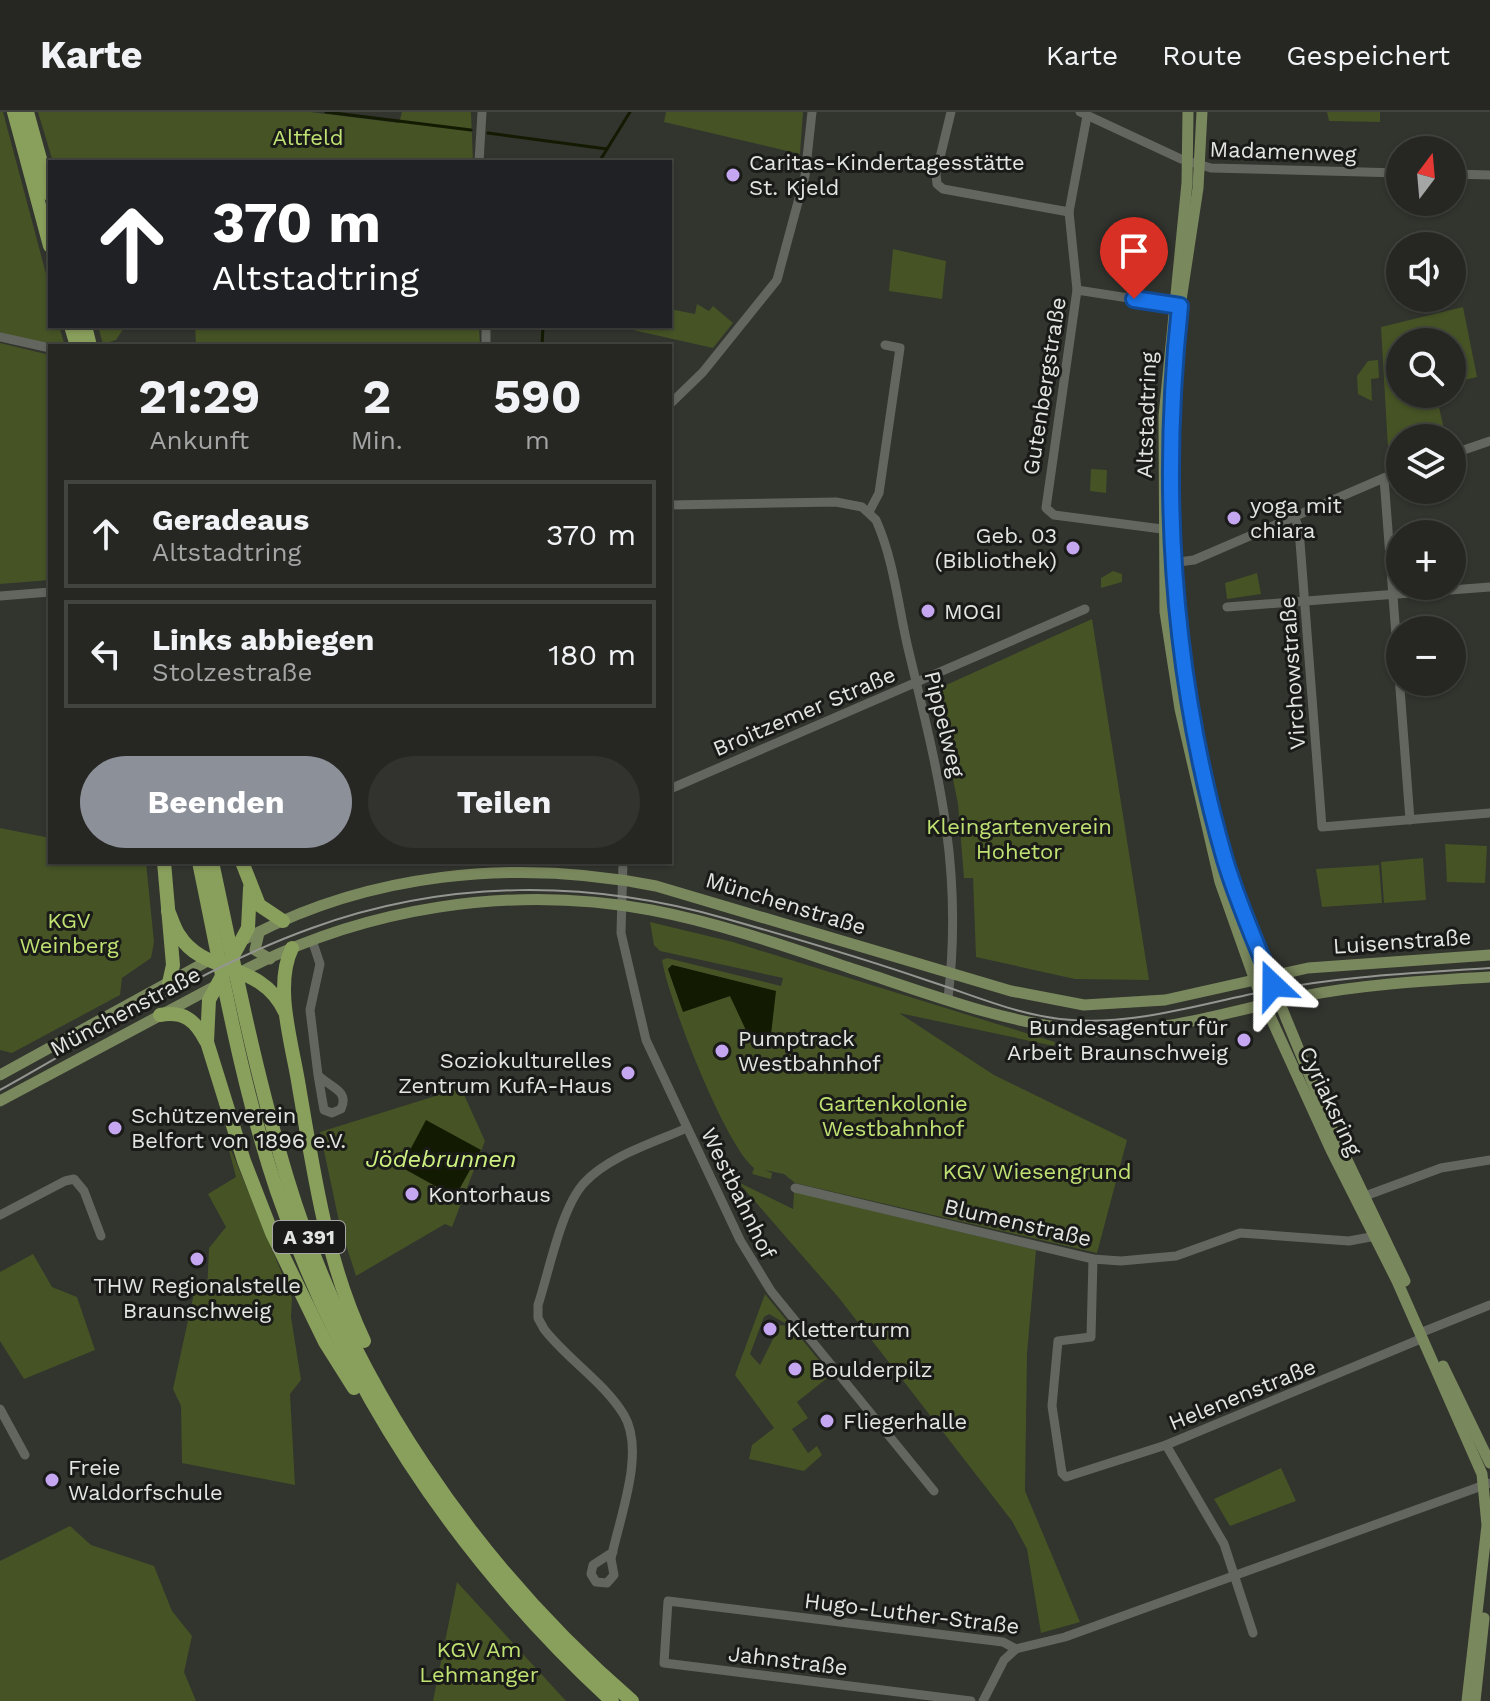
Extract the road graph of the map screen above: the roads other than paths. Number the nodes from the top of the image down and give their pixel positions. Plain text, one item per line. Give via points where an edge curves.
1 (14, 112) edge
2 (27, 112) edge
3 (482, 112) edge
4 (812, 112) edge
5 (951, 112) edge
6 (1188, 112) edge
7 (1202, 112) edge
8 (1084, 114) edge
9 (1099, 117) edge
10 (479, 160) edge
11 (1186, 162) junction
12 (1200, 166) junction
13 (1386, 173) edge
14 (1466, 174) edge
15 (1490, 175) edge
16 (48, 188) edge
17 (1069, 212) junction
18 (48, 239) edge
19 (1077, 290) junction
20 (1176, 305) junction
21 (0, 337) edge
22 (885, 345) dead end
23 (48, 348) edge
24 (672, 402) edge
25 (1490, 441) edge
26 (1466, 449) edge
27 (1384, 478) joint
28 (672, 505) edge
29 (869, 512) junction
30 (1294, 516) junction
31 (1387, 520) edge
32 (1168, 530) junction
33 (1169, 563) junction
34 (1490, 587) edge
35 (1466, 589) edge
36 (48, 592) edge
37 (0, 596) edge
38 (1386, 596) edge
39 (1392, 600) edge
40 (1305, 602) junction
41 (1227, 607) dead end
42 (1085, 609) dead end
43 (917, 682) junction
44 (672, 788) edge
45 (1490, 813) edge
46 (1410, 820) junction
47 (164, 864) edge
48 (200, 864) edge
49 (212, 864) edge
50 (243, 864) edge
51 (623, 864) edge
52 (250, 888) junction
53 (168, 911) junction
54 (216, 913) junction
55 (283, 921) junction
56 (259, 933) junction
57 (312, 940) junction
58 (243, 941) junction
59 (292, 948) junction
60 (1490, 955) edge
61 (270, 959) junction
62 (210, 960) junction
63 (226, 966) junction
64 (243, 971) junction
65 (951, 974) junction
66 (1269, 977) junction
67 (1490, 977) edge
68 (1255, 980) junction
69 (169, 983) junction
70 (214, 986) junction
71 (948, 998) junction
72 (1280, 1001) junction
73 (1265, 1004) junction
74 (160, 1015) junction
75 (288, 1020) junction
76 (207, 1042) junction
77 (0, 1075) edge
78 (318, 1075) dead end
79 (0, 1101) edge
80 (687, 1128) junction
81 (1490, 1160) edge
82 (795, 1188) dead end
83 (1365, 1196) junction
84 (0, 1215) edge
85 (101, 1236) dead end
86 (1376, 1236) junction
87 (1093, 1259) junction
88 (1490, 1305) edge
89 (1423, 1334) junction
90 (0, 1409) edge
91 (403, 1443) junction
92 (1166, 1445) junction
93 (25, 1455) dead end
94 (1490, 1463) edge
95 (1487, 1484) edge
96 (934, 1491) dead end
97 (1487, 1550) edge
98 (613, 1552) dead end
99 (1490, 1572) edge
100 (1236, 1575) junction
101 (668, 1601) joint
102 (1253, 1633) dead end
103 (1016, 1649) junction
104 (612, 1701) edge
105 (632, 1701) edge
106 (971, 1701) edge
107 (983, 1701) edge
108 (1467, 1701) edge
109 (1475, 1701) edge

1 - 18 highway
2 - 16 highway
3 - 10 street
4 - 24 street via 802,191 774,285
5 - 17 street via 937,184
6 - 11 main road, Altstadtring
7 - 12 main road, Altstadtring
8 - 9 street, Madamenweg
8 - 17 street, Gutenbergstraße
9 - 11 street, Madamenweg
11 - 12 street, Madamenweg
11 - 20 main road, Altstadtring
12 - 13 street, Madamenweg
12 - 20 main road, Altstadtring
14 - 15 street
17 - 19 street, Gutenbergstraße
19 - 20 street
19 - 32 street, Gutenbergstraße via 1046,508 1054,515
20 - 32 main road, Altstadtring via 1164,416
21 - 23 street
22 - 29 street via 900,348 879,493
25 - 26 street
27 - 30 street
27 - 31 street
28 - 29 street via 836,502
29 - 43 street, Pippelweg via 881,531
30 - 33 street via 1194,560
30 - 40 street, Virchowstraße
32 - 33 main road, Cyriaksring
33 - 66 main road, Cyriaksring via 1200,760 1226,863
33 - 68 main road, Cyriaksring via 1167,632 1198,797 1220,882
34 - 35 street
36 - 37 street
38 - 40 street
39 - 46 street
40 - 41 street
40 - 46 street, Virchowstraße via 1322,827
42 - 43 street, Broitzemer Straße
43 - 44 street, Broitzemer Straße
43 - 65 street, Pippelweg via 949,830
45 - 46 street
47 - 53 highway
48 - 54 highway, A 391
49 - 54 highway, A 391
50 - 52 highway
51 - 80 street, Westbahnhof via 620,917 627,967 646,1040
52 - 55 highway via 259,905
52 - 58 highway
53 - 62 highway via 179,935
53 - 69 highway via 173,965
54 - 91 highway, A 391 via 277,1191 327,1318
55 - 56 main road, Münchenstraße
55 - 65 main road, Münchenstraße via 356,894 440,877 525,872 614,878
56 - 58 main road, Münchenstraße
56 - 61 main road via 255,950
57 - 59 main road, Münchenstraße
57 - 71 main road, Münchenstraße via 390,916 471,903 612,904 749,935
57 - 78 street via 320,964 310,1010
58 - 62 main road, Münchenstraße
58 - 63 highway
59 - 61 main road, Münchenstraße
59 - 75 highway via 284,969
60 - 66 main road, Luisenstraße via 1347,964
61 - 64 main road, Münchenstraße
62 - 63 highway
62 - 69 main road, Münchenstraße
63 - 64 highway
63 - 70 highway
64 - 70 main road, Münchenstraße
64 - 75 highway via 271,990
65 - 68 main road, Münchenstraße via 1056,1002 1109,1006
65 - 71 street, Pippelweg
66 - 68 main road, Luisenstraße
66 - 72 main road, Cyriaksring
67 - 72 main road, Luisenstraße via 1383,984
68 - 73 main road, Cyriaksring
69 - 77 main road, Münchenstraße
70 - 74 main road, Münchenstraße
70 - 76 highway via 207,1009
71 - 73 main road, Münchenstraße via 1043,1025 1107,1031 1158,1027
72 - 73 main road, Luisenstraße
72 - 83 main road, Cyriaksring
73 - 86 main road, Cyriaksring
74 - 76 highway via 188,1017
74 - 79 main road, Münchenstraße
75 - 91 highway via 331,1248
76 - 91 highway via 244,1161 300,1294 375,1422
80 - 96 street, Westbahnhof via 744,1248 771,1291
80 - 98 street via 609,1164 580,1188 538,1305 544,1329 617,1406 629,1427 633,1452
81 - 83 street via 1441,1168
82 - 87 street, Blumenstraße
83 - 89 main road, Cyriaksring
84 - 85 street via 74,1179
86 - 87 street, Blumenstraße via 1349,1241 1240,1233 1176,1256
86 - 89 main road, Cyriaksring
87 - 92 street, Helenenstraße via 1091,1337 1058,1341 1053,1393 1062,1473 1072,1476
88 - 89 street, Helenenstraße
89 - 92 street, Helenenstraße
89 - 94 main road, Cyriaksring
89 - 95 main road, Cyriaksring
90 - 93 street
91 - 104 highway, A 391 via 449,1522 508,1596
91 - 105 highway, A 391 via 498,1564
92 - 100 street via 1221,1537
95 - 97 main road, Cyriaksring
95 - 100 street, Hugo-Luther-Straße
97 - 108 main road, Cyriaksring
99 - 109 main road
100 - 102 street
100 - 103 street, Hugo-Luther-Straße via 1053,1641
101 - 103 street, Hugo-Luther-Straße via 1003,1642
101 - 106 street, Jahnstraße via 664,1663
103 - 107 street via 1004,1660

